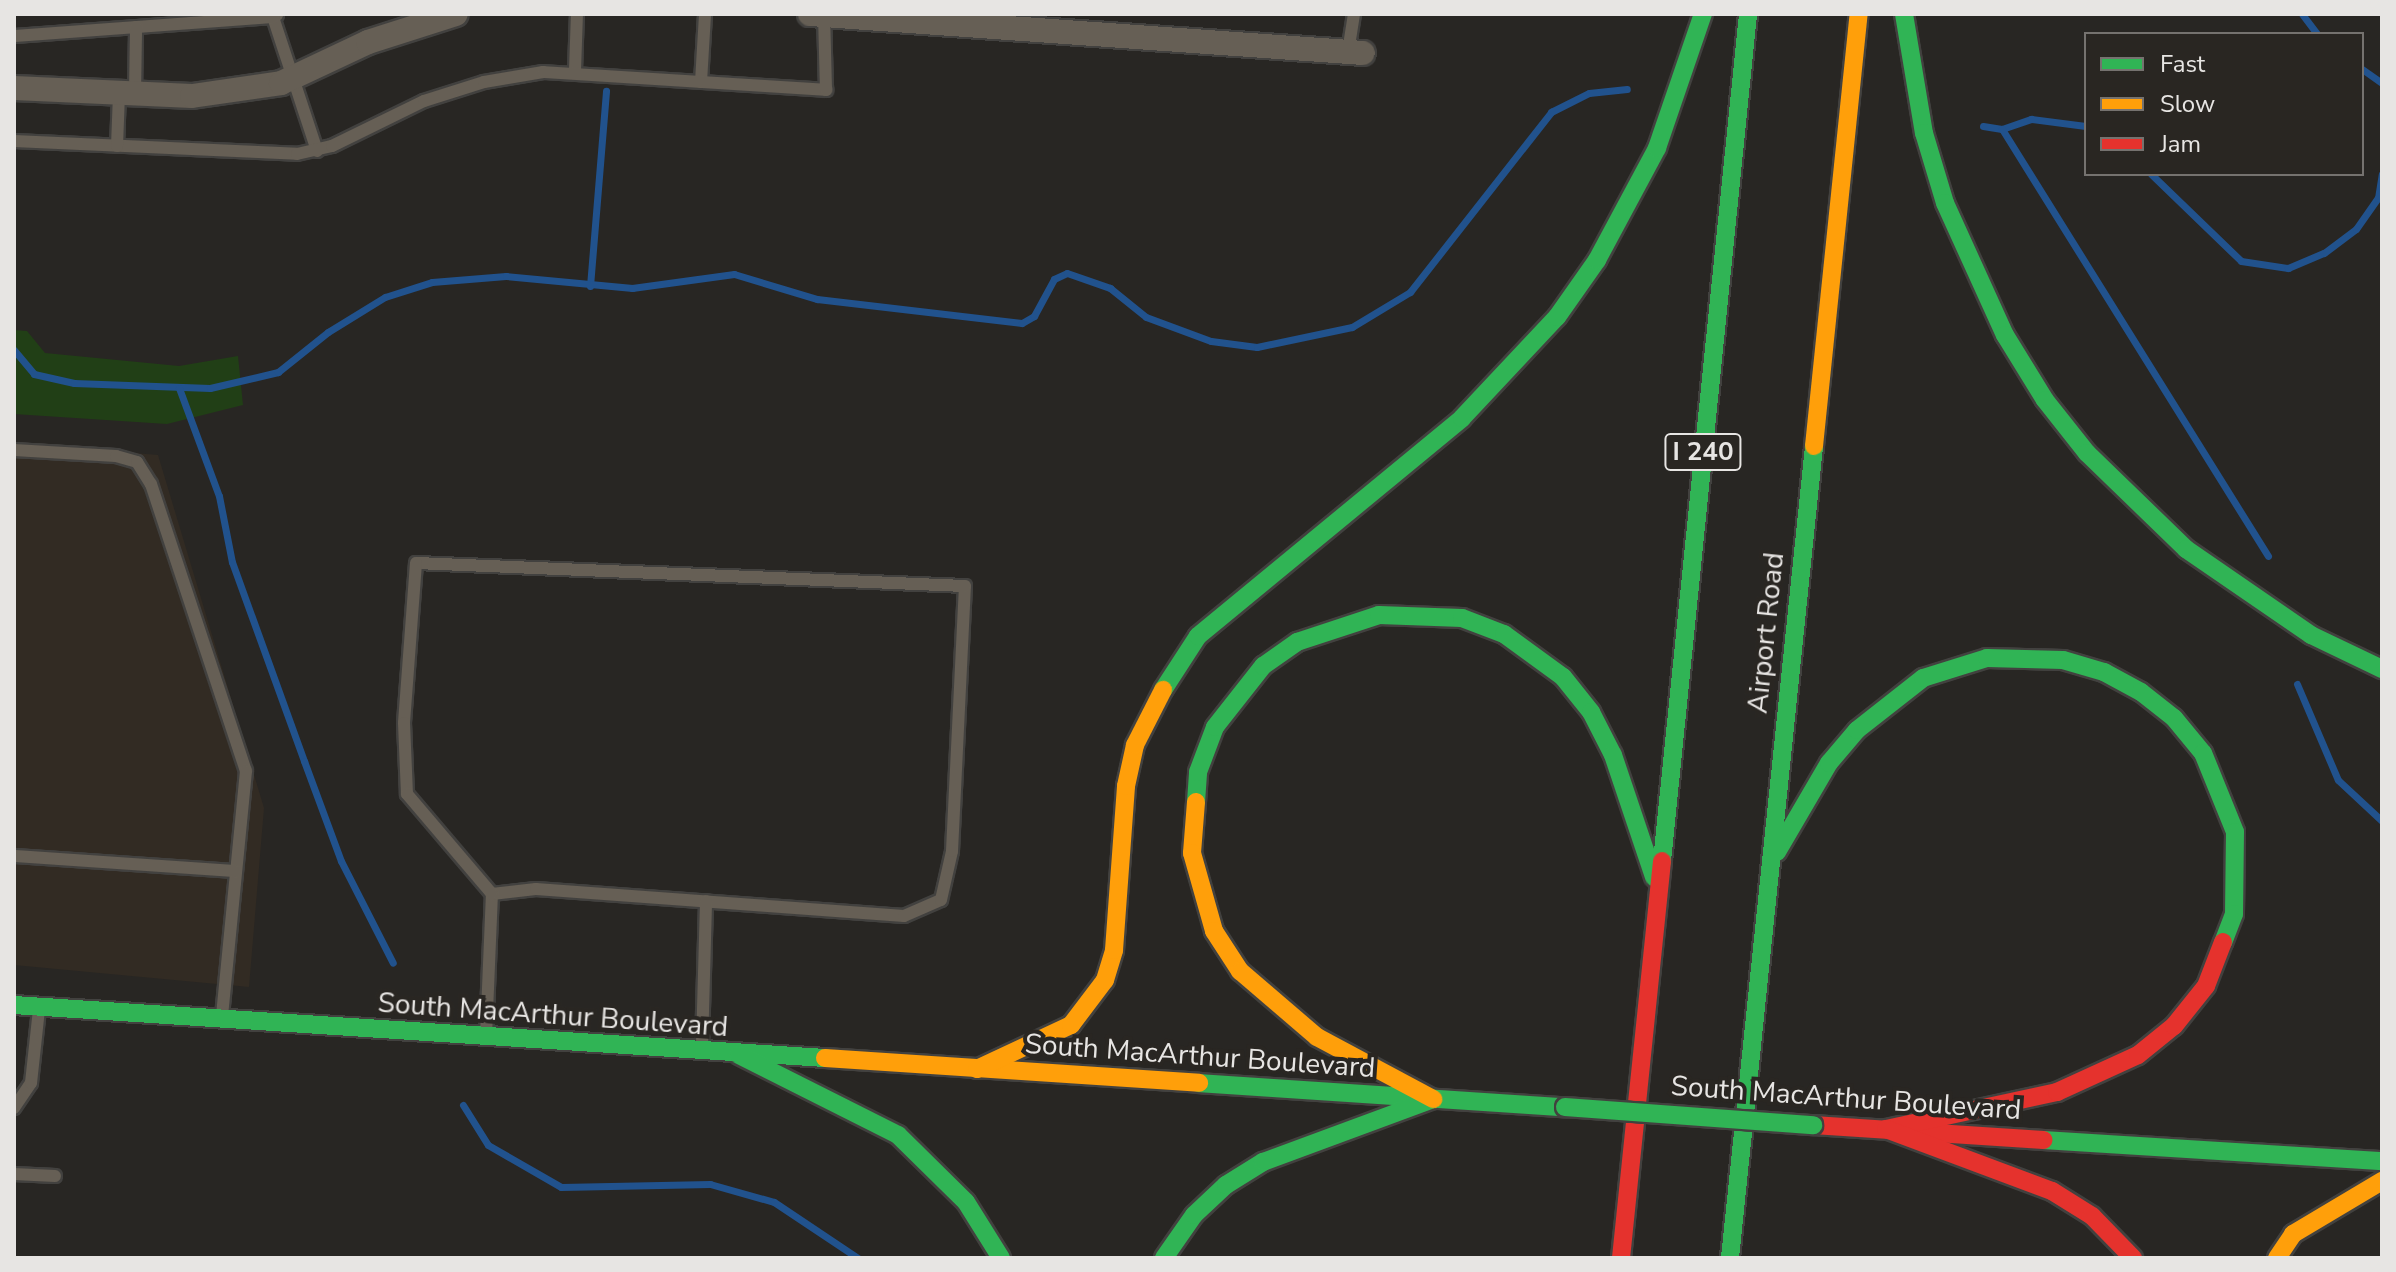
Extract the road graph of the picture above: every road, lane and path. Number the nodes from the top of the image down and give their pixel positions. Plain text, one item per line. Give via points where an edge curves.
1 (456, 14) edge
2 (577, 14) edge
3 (705, 14) edge
4 (820, 14) edge
5 (1354, 14) edge
6 (1703, 14) edge
7 (1748, 14) edge
8 (1859, 14) edge
9 (1904, 14) edge
10 (276, 16) edge
11 (892, 17) edge
12 (136, 27) junction
13 (14, 36) edge
14 (1355, 52) joint
15 (575, 70) junction
16 (293, 77) junction
17 (701, 82) junction
18 (14, 88) edge
19 (127, 94) junction
20 (14, 141) edge
21 (117, 146) junction
22 (317, 151) junction
23 (14, 450) edge
24 (2382, 669) edge
25 (14, 856) edge
26 (1769, 864) junction
27 (235, 871) junction
28 (1659, 890) junction
29 (492, 894) junction
30 (706, 901) junction
31 (14, 1005) edge
32 (39, 1006) junction
33 (221, 1022) junction
34 (485, 1039) junction
35 (701, 1052) junction
36 (739, 1055) junction
37 (977, 1069) junction
38 (1433, 1099) junction
39 (14, 1108) edge
40 (1886, 1129) junction
41 (2382, 1161) edge
42 (14, 1174) edge
43 (55, 1176) dead end
44 (2382, 1181) edge
45 (1001, 1258) edge
46 (1164, 1258) edge
47 (1621, 1258) edge
48 (1730, 1258) edge
49 (2133, 1258) edge
50 (2277, 1258) edge

1 - 16 street via 368,42
2 - 15 lane
3 - 17 lane
4 - 11 street
4 - 17 lane via 826,90
5 - 14 lane
6 - 37 main road via 1657,148 1605,246 1557,317 1462,418 1245,594 1198,636 1173,669 1135,745 1126,786 1114,950 1105,980 1093,1003 1071,1025
7 - 28 main road, I 240
8 - 26 main road, Airport Road
9 - 24 main road via 1924,133 1945,203 1998,323 2045,400 2097,463 2186,549 2311,635
10 - 12 lane
10 - 16 lane
11 - 14 street
12 - 13 lane
12 - 19 lane
15 - 17 lane
15 - 22 lane via 484,82 424,101
16 - 19 street via 192,96
16 - 22 lane
18 - 19 street
19 - 21 lane
20 - 21 lane
21 - 22 lane via 275,157
23 - 27 lane via 116,456 137,462 151,484 246,771
25 - 27 lane
26 - 40 main road via 1829,763 1857,730 1923,678 1987,658 2063,660 2104,672 2141,692 2193,742 2222,791 2235,832 2234,914 2206,986 2174,1026 2138,1055 2057,1092
26 - 48 main road, Airport Road
27 - 33 lane
28 - 38 main road via 1613,755 1591,712 1563,677 1504,634 1462,618 1379,615 1297,642 1263,666 1215,727 1198,772 1192,853 1214,931 1240,971 1306,1028
28 - 47 main road, I 240
29 - 30 lane via 536,889
29 - 30 lane via 407,794 404,723 416,563 965,586 952,851 941,900 904,916
29 - 34 lane
30 - 35 lane
31 - 32 main road, South MacArthur Boulevard
32 - 33 main road, South MacArthur Boulevard
32 - 39 lane via 31,1083
33 - 34 main road, South MacArthur Boulevard
34 - 35 main road, South MacArthur Boulevard
35 - 36 main road, South MacArthur Boulevard
36 - 37 main road, South MacArthur Boulevard
36 - 45 main road via 898,1135 966,1202
37 - 38 main road, South MacArthur Boulevard
38 - 40 main road, South MacArthur Boulevard, bridge
38 - 46 main road via 1359,1131 1306,1143 1263,1162 1226,1185 1194,1215
40 - 41 main road, South MacArthur Boulevard
40 - 49 main road via 2052,1191 2092,1216
42 - 43 lane
44 - 50 main road via 2293,1234

